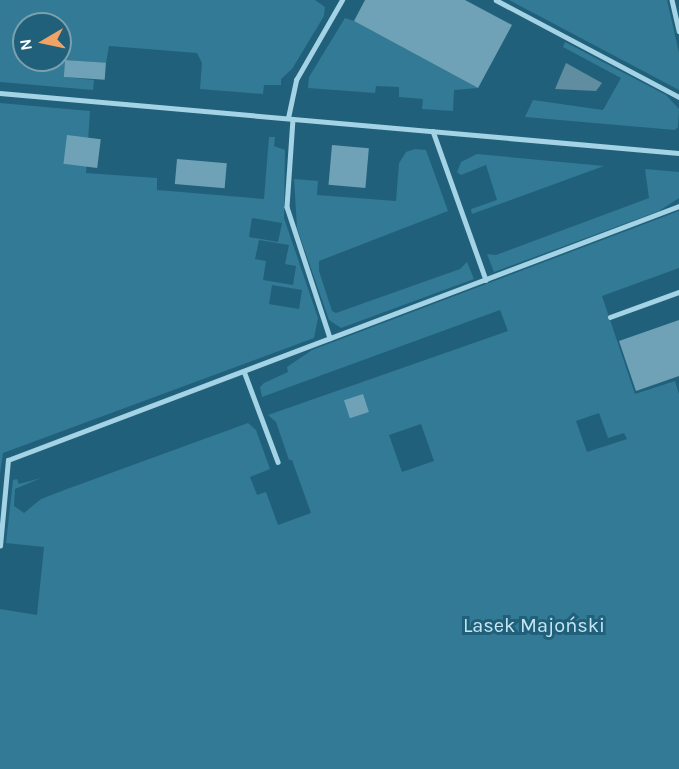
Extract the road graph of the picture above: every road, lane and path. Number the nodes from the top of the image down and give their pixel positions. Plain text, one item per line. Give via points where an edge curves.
1 (342, 0) edge
2 (496, 0) edge
3 (672, 0) edge
4 (679, 31) edge
5 (0, 93) edge
6 (679, 97) edge
7 (290, 118) junction
8 (433, 131) junction
9 (679, 153) edge
10 (679, 206) edge
11 (486, 280) junction
12 (679, 291) edge
13 (610, 317) dead end
14 (330, 338) junction
15 (244, 370) junction
16 (278, 462) dead end
17 (0, 546) edge

1 - 7 lane via 296,80
2 - 6 lane
3 - 4 lane
5 - 7 lane
7 - 8 lane
7 - 14 lane via 287,207
8 - 9 lane
8 - 11 lane
10 - 11 lane
11 - 14 lane
12 - 13 lane
14 - 15 lane
15 - 16 lane
15 - 17 lane via 8,460

